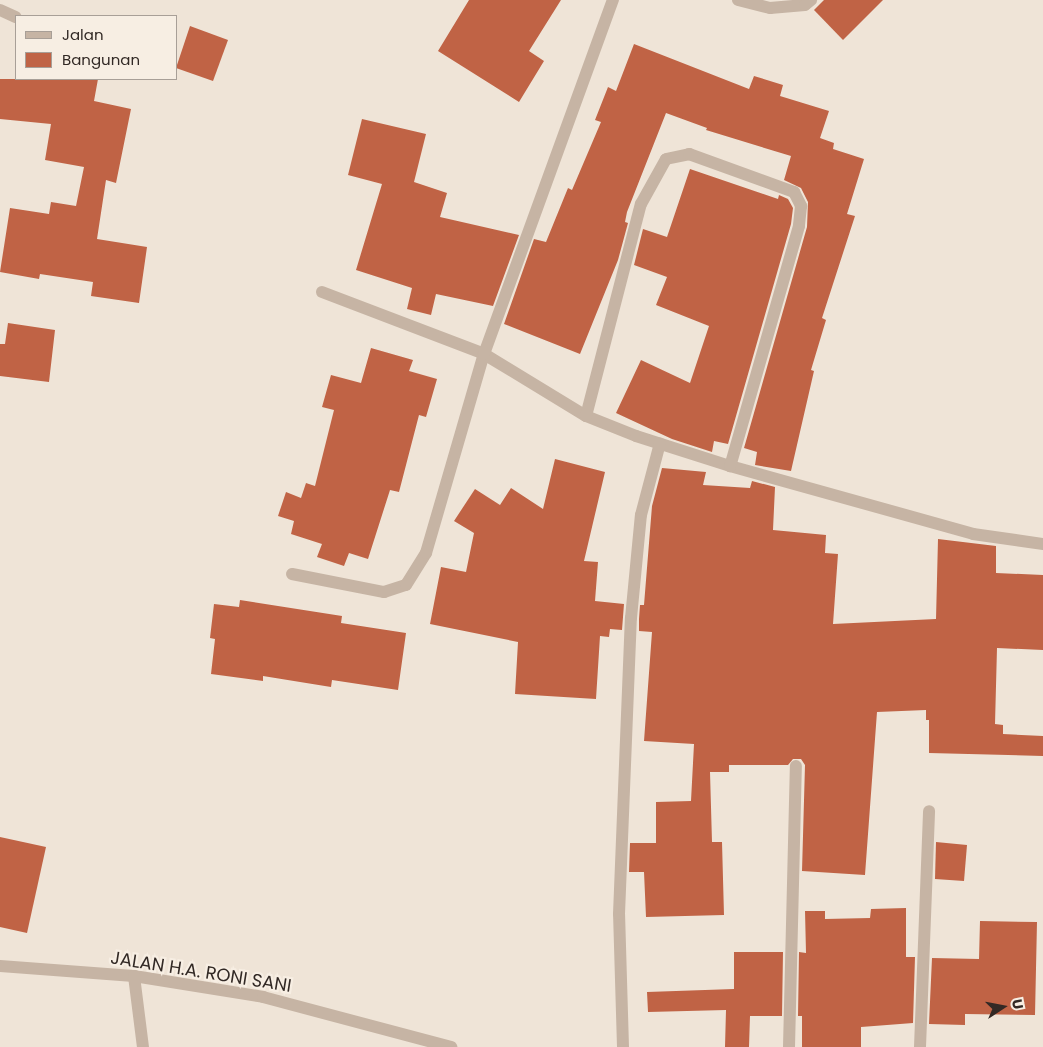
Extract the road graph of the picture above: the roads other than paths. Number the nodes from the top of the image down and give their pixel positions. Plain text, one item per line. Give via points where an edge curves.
1 (613, 0) edge
2 (738, 0) edge
3 (811, 0) edge
4 (0, 10) edge
5 (15, 17) edge
6 (322, 292) dead end
7 (484, 354) junction
8 (586, 416) junction
9 (660, 443) junction
10 (730, 466) junction
11 (1043, 544) edge
12 (292, 574) dead end
13 (796, 766) dead end
14 (930, 811) dead end
15 (0, 966) edge
16 (134, 976) junction
17 (143, 1047) edge
18 (451, 1047) edge
19 (623, 1047) edge
20 (789, 1047) edge
21 (920, 1047) edge

1 - 7 street
2 - 3 street via 770,8 805,5
4 - 5 street
6 - 7 street
7 - 8 street
7 - 12 street via 426,553 406,585 384,592
8 - 9 street
8 - 10 street via 641,204 666,159 689,154 794,192 801,206 799,226
9 - 10 street
9 - 19 street via 641,514 631,618 619,914
10 - 11 street via 973,534
13 - 20 street
14 - 21 street
15 - 16 street, JALAN H.A. RONI SANI
16 - 17 street
16 - 18 street, JALAN H.A. RONI SANI via 263,997

